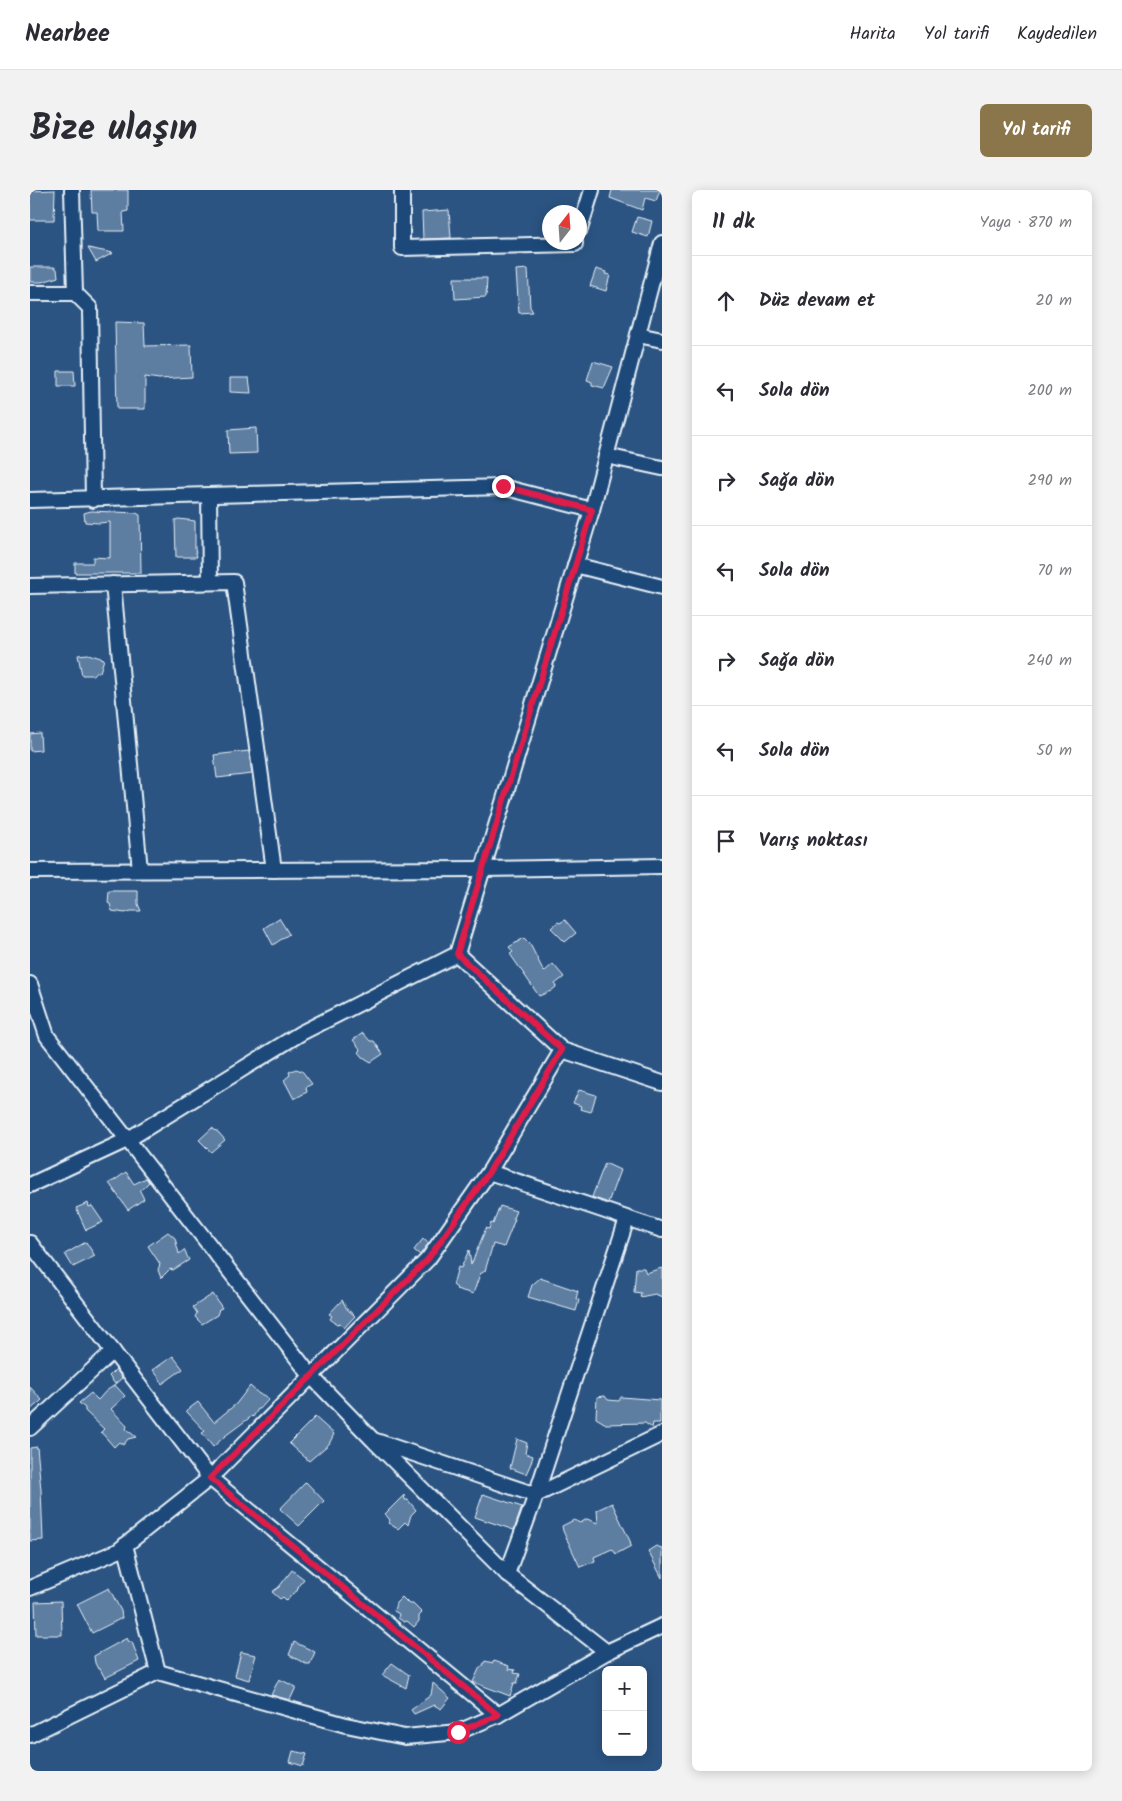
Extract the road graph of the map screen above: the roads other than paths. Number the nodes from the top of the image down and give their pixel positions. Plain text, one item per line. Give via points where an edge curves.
1 (72, 190) edge
2 (402, 190) edge
3 (592, 190) edge
4 (587, 206) edge
5 (542, 245) edge
6 (662, 246) edge
7 (30, 293) edge
8 (75, 293) junction
9 (638, 335) junction
10 (662, 340) edge
11 (606, 456) junction
12 (662, 468) edge
13 (209, 495) junction
14 (30, 500) edge
15 (93, 500) junction
16 (592, 510) junction
17 (575, 565) junction
18 (210, 582) junction
19 (113, 584) junction
20 (30, 586) edge
21 (662, 587) edge
22 (662, 866) edge
23 (483, 869) junction
24 (140, 870) junction
25 (274, 870) junction
26 (30, 871) edge
27 (457, 954) junction
28 (30, 984) edge
29 (562, 1050) junction
30 (662, 1083) edge
31 (127, 1140) junction
32 (489, 1172) junction
33 (30, 1185) edge
34 (627, 1219) junction
35 (662, 1230) edge
36 (30, 1243) edge
37 (113, 1351) junction
38 (311, 1376) junction
39 (30, 1428) edge
40 (662, 1434) edge
41 (373, 1440) junction
42 (210, 1478) junction
43 (536, 1495) junction
44 (125, 1545) junction
45 (507, 1574) junction
46 (30, 1588) edge
47 (662, 1626) edge
48 (607, 1652) junction
49 (158, 1672) junction
50 (498, 1715) junction
51 (30, 1735) edge

1 - 8 street
2 - 5 street via 402,248
3 - 4 street
6 - 9 street
7 - 8 street
8 - 15 street via 90,308
9 - 10 street
9 - 11 street
11 - 12 street
11 - 16 street
13 - 15 street
13 - 16 street via 503,486
13 - 18 street
14 - 15 street
16 - 17 street
17 - 21 street
17 - 23 street
18 - 19 street
18 - 25 street via 234,582
19 - 20 street
19 - 24 street
22 - 23 street
23 - 25 street
23 - 27 street
24 - 25 street
24 - 26 street
27 - 29 street
27 - 31 street via 301,1033
28 - 31 street via 47,1036
29 - 30 street
29 - 32 street
31 - 33 street
31 - 38 street
32 - 34 street
32 - 38 street via 428,1259
34 - 35 street
34 - 43 street
36 - 37 street
37 - 39 street
37 - 42 street
38 - 41 street
38 - 42 street
40 - 43 street
41 - 43 street
41 - 45 street
42 - 44 street
42 - 50 street
43 - 45 street
44 - 46 street via 118,1551
44 - 49 street
45 - 48 street
47 - 48 street
48 - 50 street
49 - 50 street via 346,1725 404,1737 458,1732
49 - 51 street

